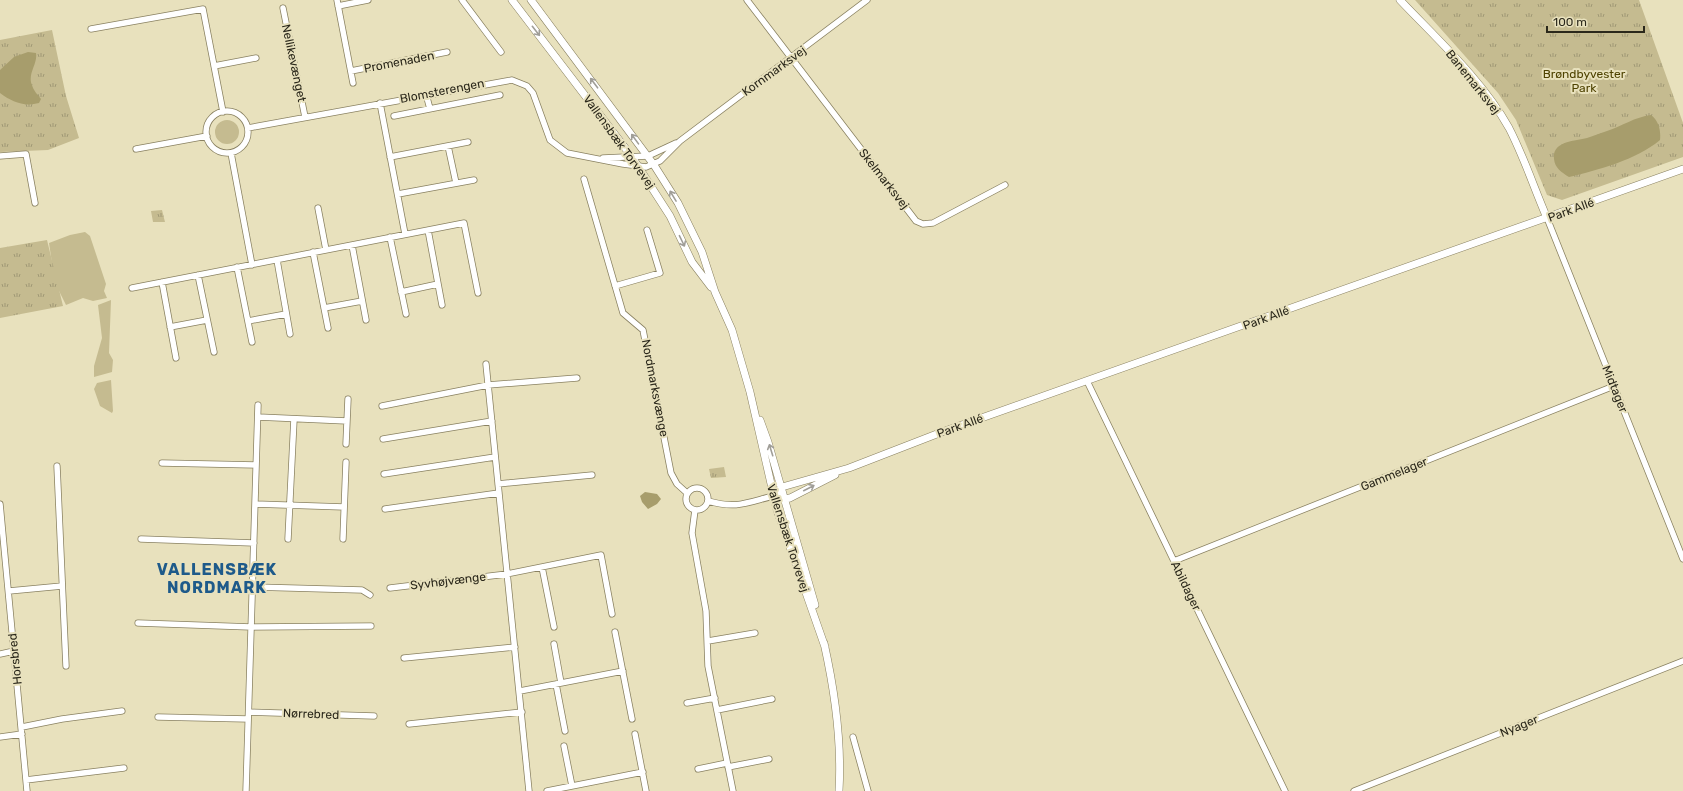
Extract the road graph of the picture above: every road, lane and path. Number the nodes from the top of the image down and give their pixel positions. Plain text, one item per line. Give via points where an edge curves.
1 (368, 0) edge
2 (462, 0) edge
3 (512, 0) edge
4 (531, 0) edge
5 (747, 0) edge
6 (867, 0) edge
7 (1400, 0) edge
8 (337, 3) edge
9 (283, 8) dead end
10 (91, 29) dead end
11 (447, 52) dead end
12 (501, 52) dead end
13 (256, 58) dead end
14 (791, 59) junction
15 (214, 66) junction
16 (351, 71) junction
17 (353, 82) dead end
18 (426, 94) junction
19 (500, 95) dead end
20 (380, 103) junction
21 (430, 109) junction
22 (223, 112) junction
23 (394, 116) dead end
24 (306, 117) junction
25 (248, 128) junction
26 (207, 136) junction
27 (680, 141) junction
28 (468, 142) dead end
29 (448, 146) junction
30 (136, 149) dead end
31 (231, 153) junction
32 (0, 156) edge
33 (648, 156) junction
34 (390, 158) junction
35 (596, 158) junction
36 (632, 158) junction
37 (654, 165) junction
38 (639, 167) junction
39 (1683, 169) edge
40 (584, 179) dead end
41 (474, 180) dead end
42 (456, 184) junction
43 (1005, 185) dead end
44 (398, 194) junction
45 (35, 203) dead end
46 (318, 208) dead end
47 (1547, 218) junction
48 (428, 230) junction
49 (647, 230) dead end
50 (405, 234) junction
51 (390, 237) junction
52 (352, 245) junction
53 (326, 250) junction
54 (313, 252) junction
55 (277, 260) junction
56 (252, 265) junction
57 (237, 267) junction
58 (198, 275) junction
59 (162, 282) junction
60 (438, 284) junction
61 (615, 286) junction
62 (132, 288) dead end
63 (401, 292) junction
64 (715, 292) junction
65 (478, 293) dead end
66 (362, 301) junction
67 (442, 305) dead end
68 (324, 308) junction
69 (286, 314) junction
70 (406, 314) dead end
71 (207, 320) junction
72 (366, 320) dead end
73 (248, 321) junction
74 (170, 327) junction
75 (328, 328) dead end
76 (290, 334) dead end
77 (252, 342) dead end
78 (214, 352) dead end
79 (176, 358) dead end
80 (486, 364) dead end
81 (577, 378) dead end
82 (1087, 381) junction
83 (488, 386) junction
84 (1614, 386) junction
85 (348, 399) dead end
86 (753, 403) junction
87 (258, 405) dead end
88 (382, 406) dead end
89 (258, 417) junction
90 (294, 419) junction
91 (347, 421) junction
92 (492, 421) junction
93 (383, 439) dead end
94 (346, 444) dead end
95 (495, 457) junction
96 (346, 462) dead end
97 (162, 463) dead end
98 (256, 465) junction
99 (57, 466) dead end
100 (848, 468) junction
101 (384, 474) dead end
102 (592, 475) dead end
103 (498, 484) junction
104 (782, 487) junction
105 (499, 493) junction
106 (687, 493) junction
107 (773, 496) junction
108 (785, 499) junction
109 (708, 501) junction
110 (0, 504) edge
111 (255, 504) junction
112 (290, 505) junction
113 (344, 507) junction
114 (385, 509) dead end
115 (695, 510) junction
116 (141, 539) dead end
117 (288, 539) dead end
118 (343, 539) dead end
119 (254, 543) junction
120 (2, 550) edge
121 (1683, 559) edge
122 (1174, 561) junction
123 (542, 567) junction
124 (507, 574) junction
125 (62, 586) junction
126 (252, 587) junction
127 (390, 588) dead end
128 (8, 591) junction
129 (370, 595) dead end
130 (612, 614) dead end
131 (138, 623) dead end
132 (371, 626) dead end
133 (251, 627) junction
134 (554, 627) dead end
135 (615, 632) dead end
136 (755, 633) dead end
137 (708, 641) junction
138 (554, 644) dead end
139 (515, 647) junction
140 (825, 647) junction
141 (14, 651) junction
142 (0, 654) edge
143 (404, 658) dead end
144 (1683, 661) edge
145 (66, 666) dead end
146 (623, 670) junction
147 (559, 683) junction
148 (520, 691) junction
149 (715, 698) junction
150 (772, 699) dead end
151 (687, 703) dead end
152 (717, 710) junction
153 (122, 712) dead end
154 (249, 712) junction
155 (522, 712) junction
156 (158, 716) dead end
157 (374, 716) dead end
158 (248, 719) junction
159 (632, 719) dead end
160 (409, 724) dead end
161 (22, 727) junction
162 (565, 731) dead end
163 (22, 734) junction
164 (635, 734) dead end
165 (0, 737) edge
166 (853, 737) dead end
167 (564, 746) dead end
168 (769, 758) dead end
169 (728, 765) junction
170 (124, 768) dead end
171 (698, 769) dead end
172 (643, 772) junction
173 (26, 780) junction
174 (568, 788) edge
175 (27, 791) edge
176 (246, 791) edge
177 (529, 791) edge
178 (547, 791) edge
179 (646, 791) edge
180 (733, 791) edge
181 (839, 791) edge
182 (868, 791) edge
183 (1285, 791) edge
184 (1354, 791) edge

1 - 8 street, Promenaden
2 - 12 street
3 -> 36 street, Vallensbæk Torvevej
33 -> 4 street, Vallensbæk Torvevej
5 - 14 street, Skelmarksvej
6 - 14 street, Kornmarksvej
7 - 47 street, Banemarksvej via 1492,102 1508,128
8 - 16 street, Promenaden
9 - 24 street, Nellikevænget
10 - 15 street via 203,9
11 - 16 street, Promenaden
13 - 15 street
14 - 27 street, Kornmarksvej
14 - 43 street, Skelmarksvej via 916,221 923,224 933,223
15 - 22 street
16 - 17 street, Promenaden
18 - 20 street, Blomsterengen
18 - 21 street
18 - 35 street, Blomsterengen via 505,80 518,81 533,93 550,140 557,147 567,154
19 - 21 street
20 - 24 street, Blomsterengen
20 - 34 street
21 - 23 street
22 - 25 street via 238,114
22 - 26 street via 215,115 209,122
24 - 25 street, Blomsterengen
25 - 31 street via 248,138 244,145
26 - 30 street
26 - 31 street via 209,143 216,150
27 - 33 street, Kornmarksvej
27 - 37 street, Kornmarksvej
28 - 29 street
29 - 34 street
29 - 42 street
31 - 56 street
32 - 45 street via 26,154
33 - 36 street, Kornmarksvej
33 - 37 street, Vallensbæk Torvevej
34 - 44 street
35 - 36 street, Blomsterengen
35 - 38 street, Blomsterengen
36 - 38 street, Vallensbæk Torvevej
37 - 38 street, Blomsterengen
64 -> 37 street, Vallensbæk Torvevej via 704,257 691,229
38 -> 64 street, Vallensbæk Torvevej via 670,216 692,262
39 - 47 street, Park Allé
40 - 61 street, Nordmarksvænge
41 - 42 street
42 - 44 street
44 - 50 street
46 - 53 street
47 - 82 street, Park Allé
47 - 84 street, Midtager
48 - 50 street
48 - 60 street
48 - 65 street via 464,223
49 - 61 street via 660,273
50 - 51 street
51 - 52 street
51 - 63 street
52 - 53 street
52 - 66 street
53 - 54 street
54 - 55 street
54 - 68 street
55 - 56 street
55 - 69 street
56 - 57 street
57 - 58 street
57 - 73 street
58 - 59 street
58 - 71 street
59 - 62 street
59 - 74 street
60 - 63 street
60 - 67 street
61 - 106 street, Nordmarksvænge via 623,313 643,330 671,473 677,484
63 - 70 street
64 - 86 street, Vallensbæk Torvevej via 732,330
66 - 68 street
66 - 72 street
68 - 75 street
69 - 73 street
69 - 76 street
71 - 74 street
71 - 78 street
73 - 77 street
74 - 79 street
80 - 83 street
81 - 83 street
82 - 100 street, Park Allé
82 - 122 street, Abildager
83 - 88 street
83 - 92 street
84 - 121 street, Midtager
84 - 122 street, Gammelager
85 - 91 street
104 -> 86 street, Vallensbæk Torvevej
86 - 107 street, Vallensbæk Torvevej
87 - 89 street
89 - 90 street
89 - 98 street
90 - 91 street
90 - 112 street
91 - 94 street
92 - 93 street
92 - 95 street
95 - 101 street
95 - 103 street
96 - 113 street
97 - 98 street
98 - 111 street
99 - 125 street
100 - 104 street, Park Allé
108 -> 100 street, Park Allé
102 - 103 street
103 - 105 street
104 - 107 street, Park Allé
104 - 108 street, Vallensbæk Torvevej
105 - 114 street
105 - 124 street
106 - 109 street via 693,488 701,488 707,494
106 - 115 street via 688,505
107 - 108 street
107 - 109 street via 735,506
107 - 140 street, Vallensbæk Torvevej via 788,547 796,562
108 - 140 street, Vallensbæk Torvevej via 816,606
109 - 115 street via 705,507
110 - 120 street, Horsbred
111 - 112 street
111 - 119 street
112 - 113 street
112 - 117 street
113 - 118 street
115 - 137 street via 692,533 706,611
116 - 119 street
119 - 126 street
120 - 128 street, Horsbred
122 - 183 street, Abildager
123 - 124 street, Syvhøjvænge
123 - 130 street, Syvhøjvænge via 601,555
123 - 134 street
124 - 127 street, Syvhøjvænge
124 - 139 street
125 - 128 street
125 - 145 street
126 - 129 street via 362,590
126 - 133 street
128 - 141 street, Horsbred
131 - 133 street
132 - 133 street
133 - 154 street
135 - 146 street
136 - 137 street
137 - 149 street via 708,666
138 - 147 street
139 - 143 street
139 - 148 street
140 - 181 street, Vallensbæk Torvevej via 839,722
141 - 142 street
141 - 161 street, Horsbred
144 - 184 street, Nyager
146 - 147 street
146 - 159 street
147 - 148 street
147 - 162 street
148 - 155 street
149 - 151 street
149 - 152 street
150 - 152 street
152 - 169 street
153 - 161 street
154 - 157 street, Nørrebred
154 - 158 street
155 - 160 street
155 - 177 street
156 - 158 street
158 - 176 street
161 - 163 street, Horsbred
163 - 165 street
163 - 173 street, Horsbred
164 - 172 street
166 - 182 street
167 - 174 street
168 - 169 street
169 - 171 street
169 - 180 street
170 - 173 street
172 - 174 street
172 - 179 street
173 - 175 street, Horsbred
174 - 178 street

